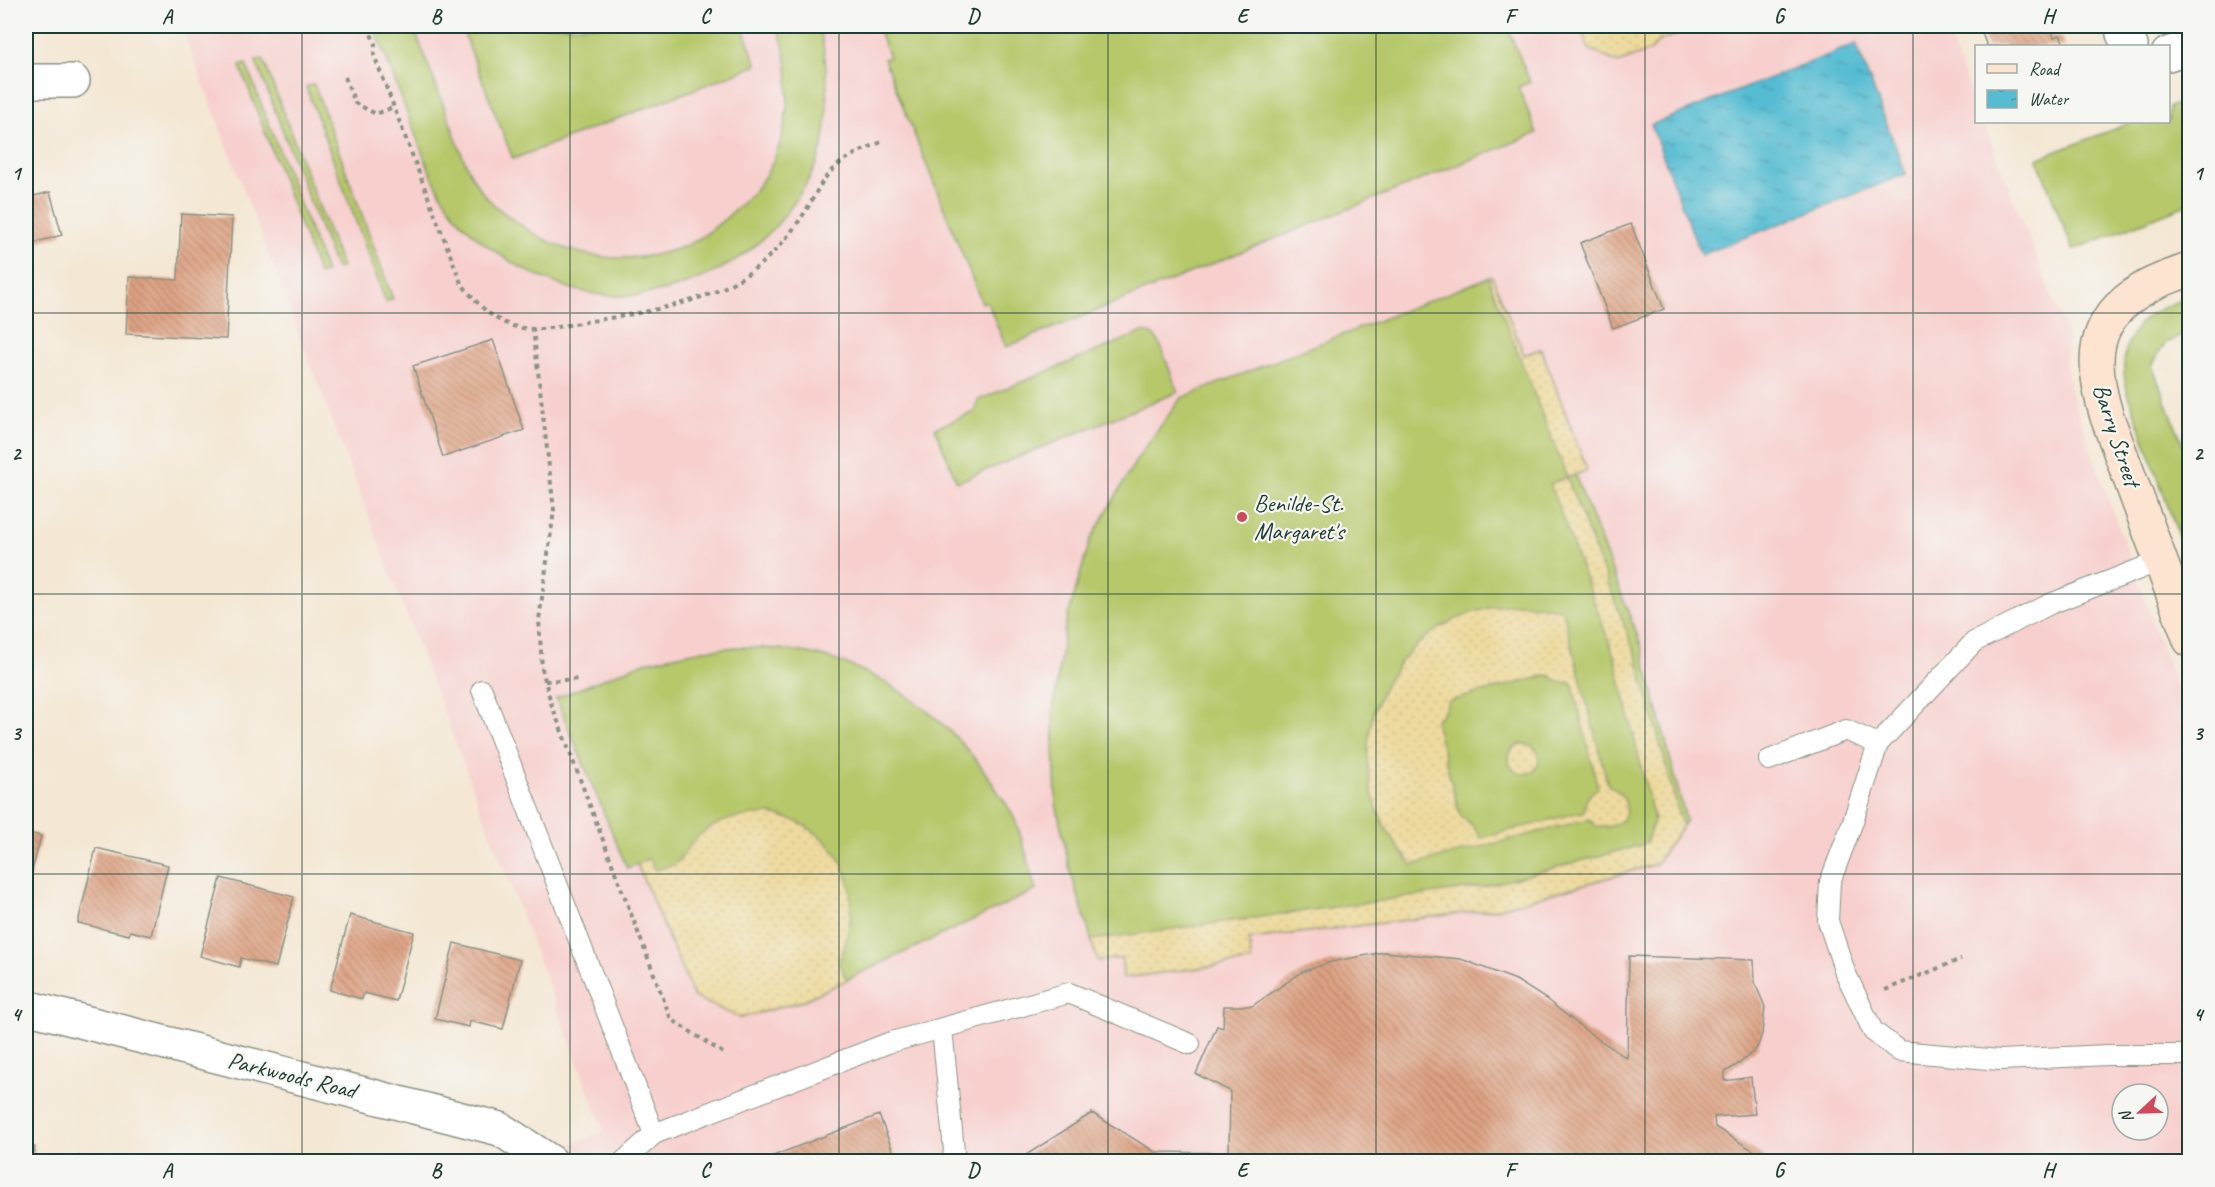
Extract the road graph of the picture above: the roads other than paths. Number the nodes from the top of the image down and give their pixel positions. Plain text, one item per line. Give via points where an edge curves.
1 (2122, 26) edge
2 (2130, 45) edge
3 (2190, 46) edge
4 (2170, 54) edge
5 (26, 81) edge
6 (73, 81) dead end
7 (2190, 270) edge
8 (2160, 561) junction
9 (2190, 640) edge
10 (482, 690) dead end
11 (1878, 744) junction
12 (1769, 760) dead end
13 (26, 1007) edge
14 (942, 1028) junction
15 (1190, 1044) dead end
16 (2190, 1055) edge
17 (654, 1134) junction
18 (551, 1161) edge
19 (623, 1161) edge
20 (952, 1161) edge

1 - 2 street via 2122,34
3 - 4 street
5 - 6 street
7 - 8 street, Barry Street via 2145,287 2124,301 2109,318 2099,341 2096,364 2104,407
8 - 9 street, Barry Street
8 - 11 lane via 2050,604 1974,642
10 - 17 lane
11 - 12 lane via 1846,730
11 - 16 lane via 1830,882 1828,921 1845,972 1873,1031 1899,1051 2000,1060
13 - 18 street, Parkwoods Road via 500,1129
14 - 15 lane via 1069,993
14 - 17 lane via 888,1043
14 - 20 lane
17 - 19 lane

